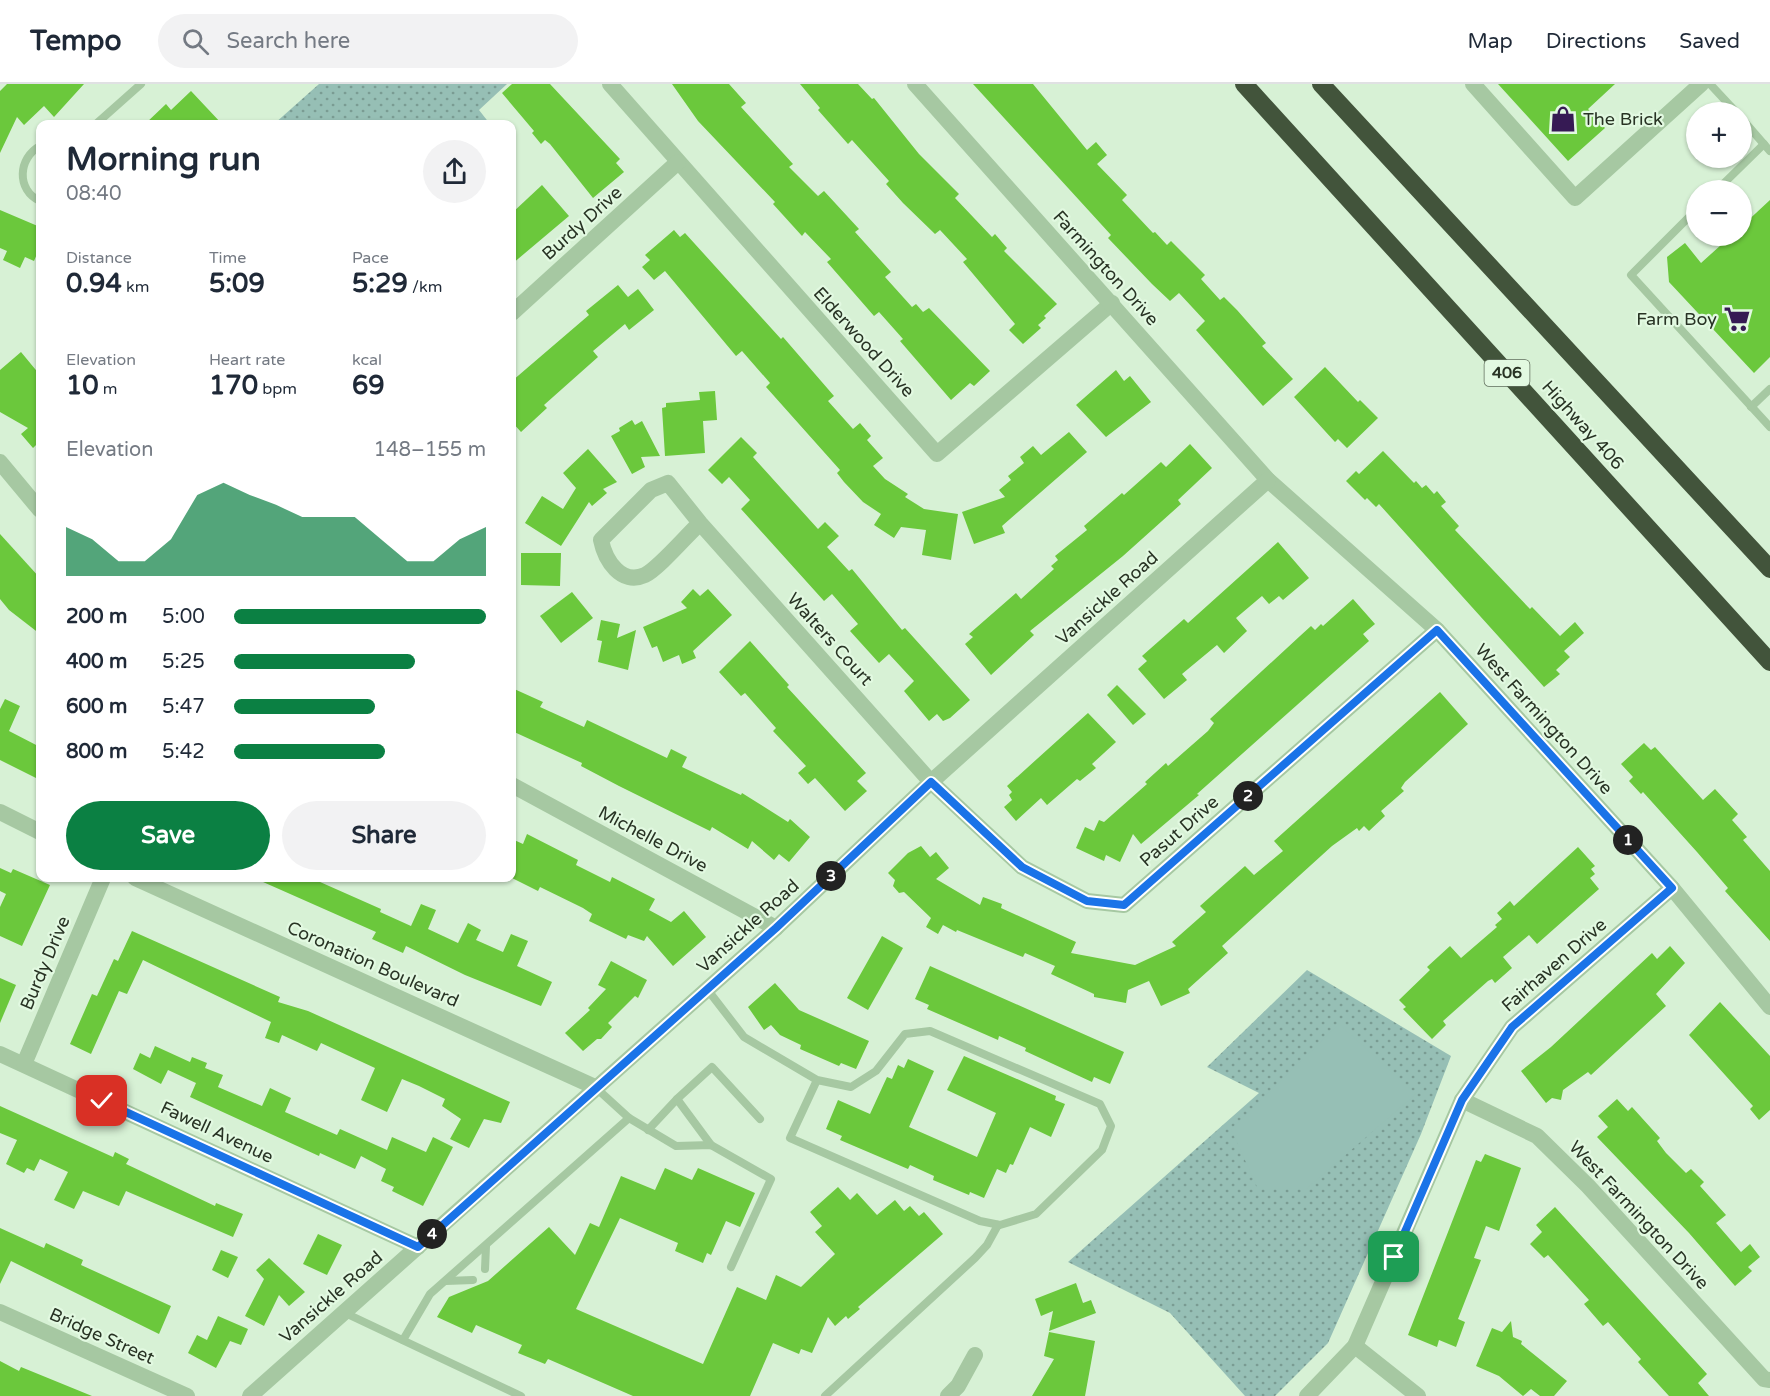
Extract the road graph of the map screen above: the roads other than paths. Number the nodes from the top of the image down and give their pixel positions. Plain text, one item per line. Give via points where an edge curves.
1 (141, 84) edge
2 (610, 84) edge
3 (915, 84) edge
4 (1244, 84) edge
5 (1322, 84) edge
6 (1473, 84) edge
7 (1701, 84) edge
8 (1710, 84) edge
9 (1727, 102) edge
10 (100, 120) edge
11 (1752, 131) edge
12 (1767, 148) edge
13 (36, 150) edge
14 (678, 162) junction
15 (1729, 180) edge
16 (36, 198) edge
17 (1686, 220) edge
18 (1112, 303) junction
19 (516, 309) edge
20 (1770, 390) edge
21 (1751, 407) junction
22 (1770, 427) edge
23 (0, 462) edge
24 (1268, 480) junction
25 (36, 505) edge
26 (700, 523) junction
27 (1770, 569) edge
28 (1437, 630) junction
29 (1770, 662) edge
30 (931, 782) junction
31 (516, 787) edge
32 (0, 812) edge
33 (36, 830) edge
34 (101, 882) edge
35 (144, 882) edge
36 (1672, 888) junction
37 (776, 928) junction
38 (707, 990) junction
39 (1770, 1007) edge
40 (0, 1054) edge
41 (24, 1064) junction
42 (818, 1080) junction
43 (595, 1086) junction
44 (677, 1099) junction
45 (1462, 1100) junction
46 (629, 1118) junction
47 (760, 1119) dead end
48 (648, 1130) junction
49 (711, 1145) junction
50 (998, 1225) junction
51 (486, 1246) junction
52 (418, 1247) junction
53 (730, 1268) dead end
54 (485, 1269) dead end
55 (473, 1280) dead end
56 (445, 1281) junction
57 (343, 1311) junction
58 (0, 1312) edge
59 (403, 1340) junction
60 (1355, 1346) junction
61 (975, 1355) dead end
62 (1770, 1380) edge
63 (187, 1396) edge
64 (250, 1396) edge
65 (521, 1396) edge
66 (825, 1396) edge
67 (948, 1396) edge
68 (1307, 1396) edge
69 (1418, 1396) edge

1 - 10 lane
2 - 14 street, Elderwood Drive
3 - 18 street, Farmington Drive
4 - 29 highway, Highway 406 / 406
5 - 27 highway
6 - 7 street via 1575,198
8 - 9 lane
11 - 12 lane
12 - 15 lane
13 - 16 lane via 28,156 22,173 28,191
14 - 18 street, Elderwood Drive via 937,454
14 - 19 street, Burdy Drive
17 - 21 lane via 1631,275
18 - 24 street, Farmington Drive
20 - 21 lane
21 - 22 lane
23 - 25 street
24 - 28 street, West Farmington Drive
24 - 30 street, Vansickle Road
26 - 26 street, Walters Court via 668,483 651,490 601,540 604,556 617,572 631,578 646,575
26 - 30 street, Walters Court
28 - 30 street, Pasut Drive via 1124,905 1087,901 1022,867
28 - 36 street, West Farmington Drive
30 - 37 street, Vansickle Road
31 - 37 street, Michelle Drive
32 - 33 street
34 - 41 street, Burdy Drive
35 - 43 street, Coronation Boulevard
36 - 39 street, West Farmington Drive
36 - 45 street, Fairhaven Drive via 1512,1027
37 - 38 street, Vansickle Road
38 - 42 lane via 744,1037
38 - 43 street, Vansickle Road
40 - 41 street, Fawell Avenue
41 - 52 street, Fawell Avenue
42 - 50 lane via 790,1138 980,1221
42 - 50 lane via 851,1087 876,1071 904,1034 930,1031 1100,1104 1111,1126 1102,1150 1036,1214
43 - 46 lane
43 - 52 street, Vansickle Road
44 - 47 lane via 712,1066
44 - 48 lane
44 - 49 lane
45 - 60 street, Fairhaven Drive
45 - 62 street, West Farmington Drive via 1538,1136
46 - 48 lane
46 - 51 lane
48 - 49 lane via 676,1146
49 - 53 lane via 771,1179
50 - 66 lane via 975,1258
51 - 54 lane
51 - 56 lane
52 - 57 street, Vansickle Road
55 - 56 lane
56 - 59 lane via 430,1294
57 - 59 lane
57 - 64 street, Vansickle Road
58 - 63 street, Bridge Street
59 - 65 lane
60 - 68 street, Fairhaven Drive
60 - 69 street
61 - 67 street

